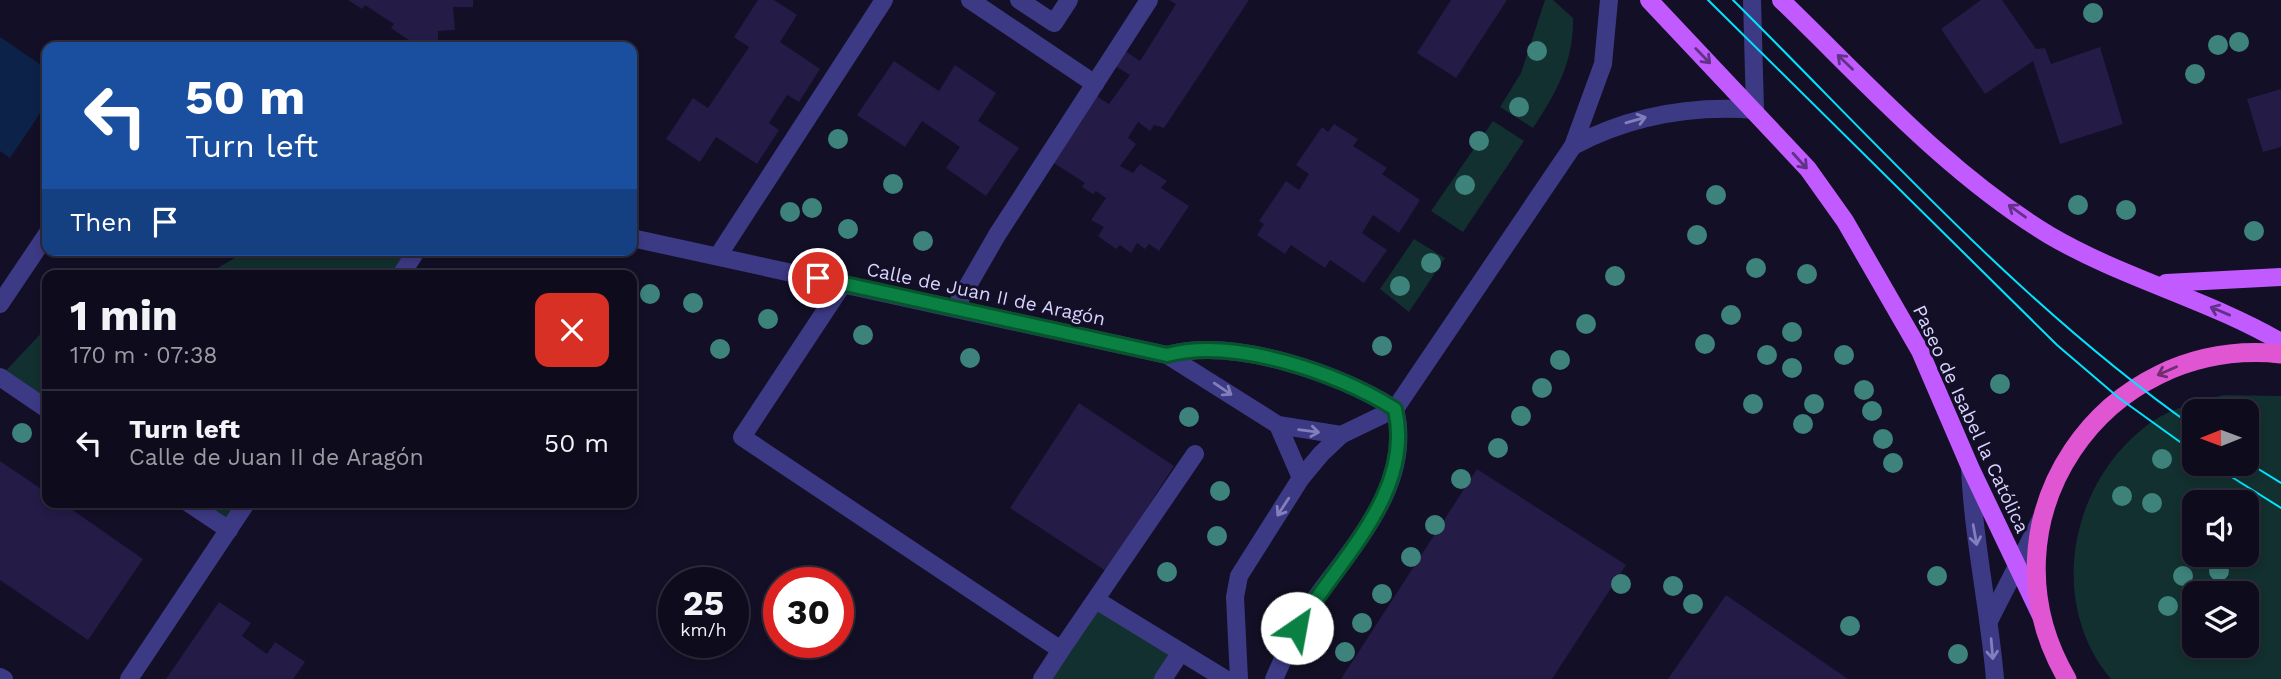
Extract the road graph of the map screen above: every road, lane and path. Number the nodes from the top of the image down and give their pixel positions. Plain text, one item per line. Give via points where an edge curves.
1 (884, 0) edge
2 (970, 0) edge
3 (1019, 0) edge
4 (1069, 0) edge
5 (1149, 0) edge
6 (1609, 0) edge
7 (1649, 0) edge
8 (1752, 0) edge
9 (1781, 0) edge
10 (1095, 84) junction
11 (1755, 110) junction
12 (1573, 146) junction
13 (637, 239) edge
14 (42, 241) edge
15 (718, 256) junction
16 (2281, 277) edge
17 (2158, 283) junction
18 (843, 284) junction
19 (0, 304) edge
20 (955, 308) junction
21 (2281, 342) edge
22 (2281, 354) edge
23 (1167, 355) junction
24 (1, 377) edge
25 (42, 406) edge
26 (1395, 409) junction
27 (1278, 425) junction
28 (1341, 435) junction
29 (1195, 454) dead end
30 (1970, 467) junction
31 (1301, 478) junction
32 (196, 508) edge
33 (243, 508) edge
34 (2043, 514) junction
35 (229, 530) junction
36 (2017, 567) junction
37 (1096, 600) junction
38 (2041, 616) junction
39 (1990, 619) junction
40 (1061, 650) junction
41 (1181, 652) junction
42 (2061, 673) edge
43 (129, 679) edge
44 (1042, 679) edge
45 (1163, 679) edge
46 (1225, 679) edge
47 (1239, 679) edge
48 (1274, 679) edge
49 (1995, 679) edge

1 - 15 street
2 - 10 street
3 - 4 street via 1054,23
5 - 10 street
6 - 12 street via 1603,64
7 -> 11 main road, Paseo de Isabel la Católica
8 - 11 street
17 -> 9 main road via 2067,244 1990,192 1912,126
10 - 20 street
12 -> 11 street via 1619,125 1667,113
11 -> 30 main road, Paseo de Isabel la Católica via 1808,169 1867,254 1920,351
12 - 26 street
13 - 15 street, Calle de Juan II de Aragón
14 - 19 street
15 - 18 street, Calle de Juan II de Aragón
16 - 17 main road
21 -> 17 main road
18 - 20 street, Calle de Juan II de Aragón
18 - 40 street via 742,437
20 - 23 street, Calle de Juan II de Aragón
22 -> 34 highway via 2207,357 2173,367 2136,386 2094,422 2072,449
23 - 26 street, Calle de Juan II de Aragón via 1214,349 1304,368 1356,387
23 -> 27 street, Calle de Juan II de Aragón
24 - 25 street
26 - 28 street
26 - 48 street via 1399,446 1391,483 1304,615
27 -> 28 street, Calle de Juan II de Aragón
27 - 31 street
28 - 31 street
29 - 37 street
30 - 36 main road, Paseo de Isabel la Católica
30 -> 39 street via 1972,518
31 -> 47 street via 1239,576 1235,597
32 - 35 street
33 - 35 street
34 - 36 street
34 - 38 highway via 2036,564
35 - 43 street
36 - 38 main road, Paseo de Isabel la Católica
36 - 39 street
37 - 40 street
37 - 41 street
38 - 42 highway
39 -> 49 street
40 - 44 street
41 - 45 street
41 - 46 street

